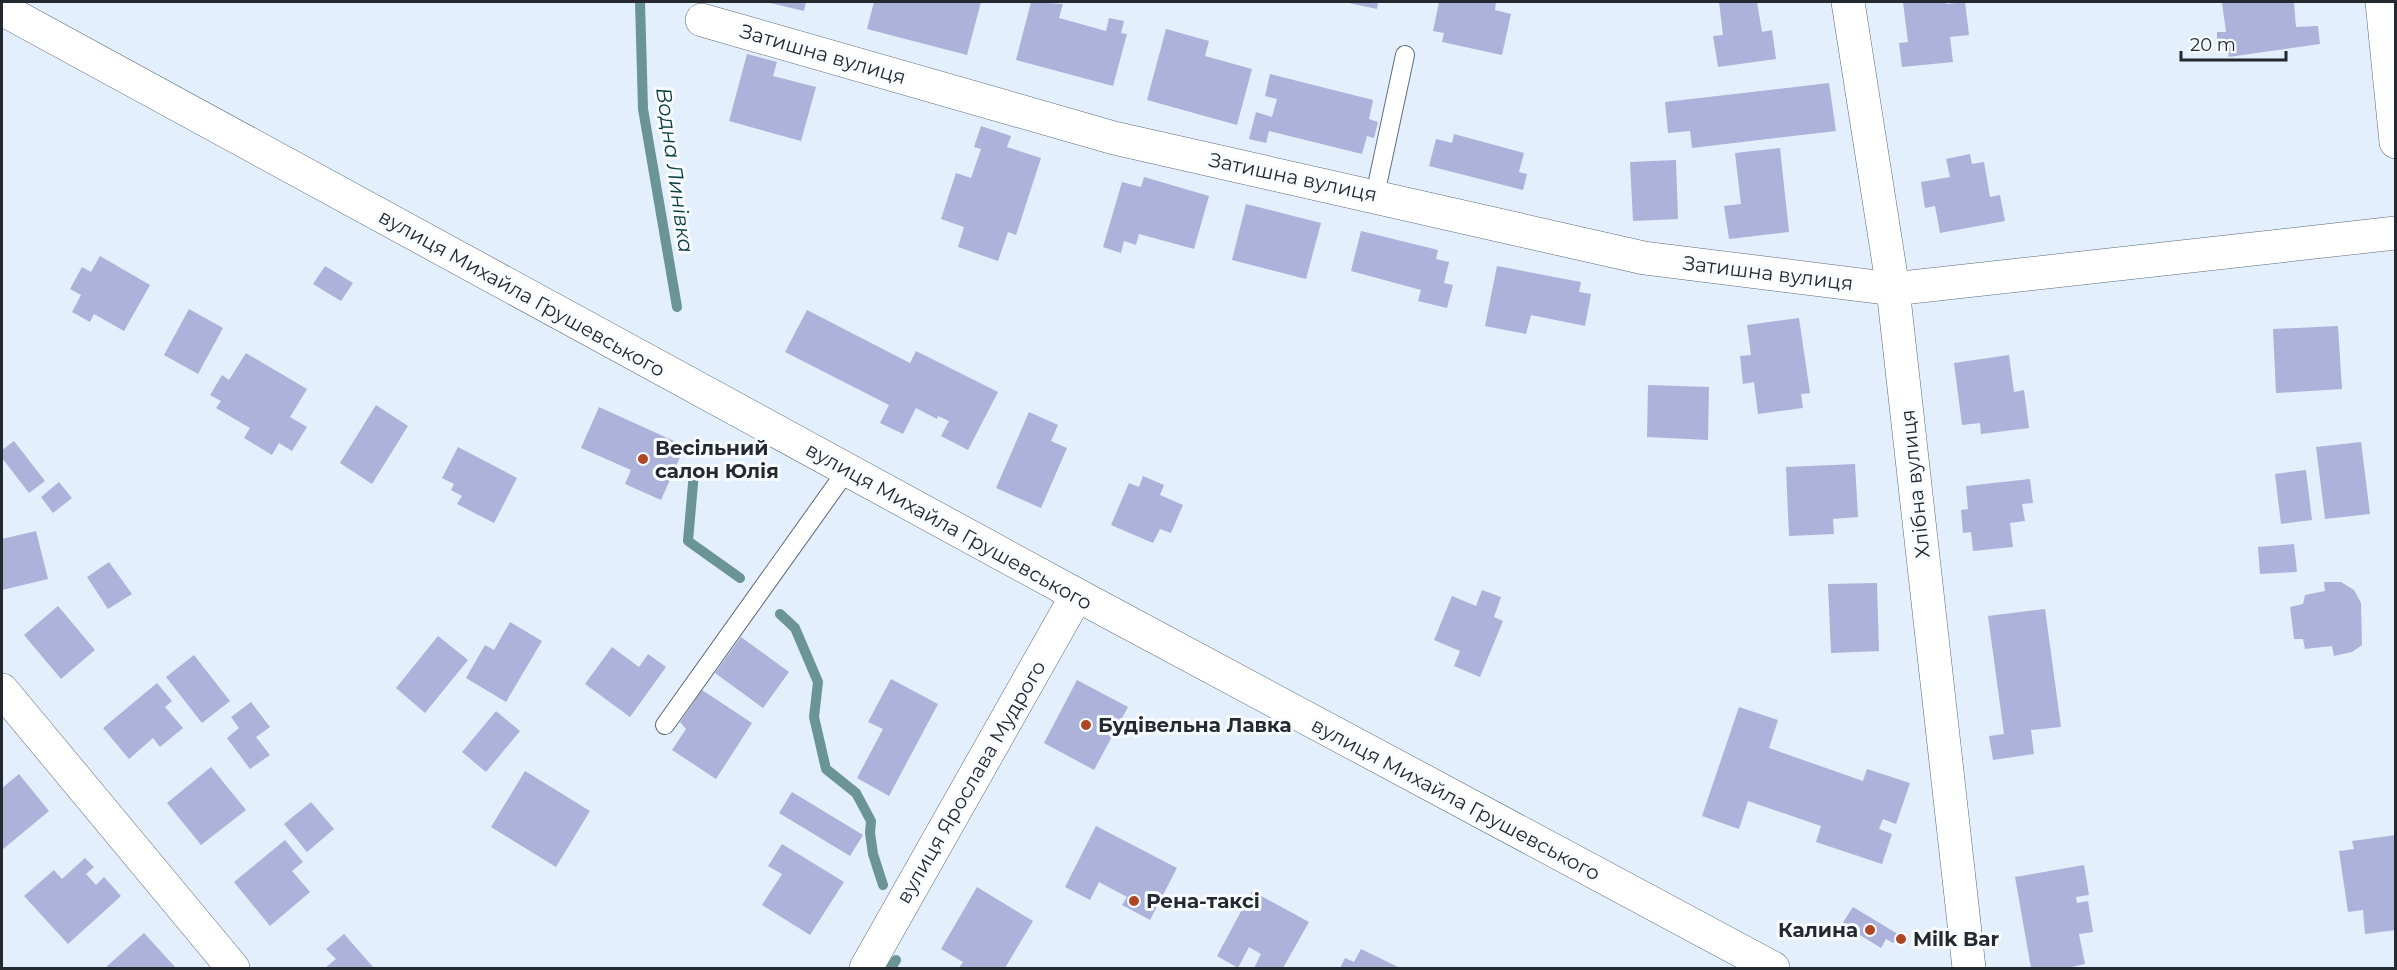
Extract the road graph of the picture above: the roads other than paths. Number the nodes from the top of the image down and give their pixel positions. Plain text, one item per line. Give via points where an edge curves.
1 (1848, 2) edge
2 (2382, 2) edge
3 (2, 9) edge
4 (702, 20) dead end
5 (1405, 55) dead end
6 (2396, 142) edge
7 (1375, 195) junction
8 (2396, 233) edge
9 (1893, 289) junction
10 (847, 470) junction
11 (1077, 596) junction
12 (2, 690) edge
13 (665, 725) dead end
14 (233, 969) edge
15 (866, 969) edge
16 (1773, 969) edge
17 (1969, 969) edge

1 - 9 street, Хлібна вулиця
2 - 6 street
3 - 10 street, вулиця Михайла Грушевського
4 - 7 street, Затишна вулиця via 1114,138
5 - 7 lane
7 - 9 street, Затишна вулиця via 1644,258
8 - 9 street, Затишна вулиця
9 - 17 street, Хлібна вулиця
10 - 11 street, вулиця Михайла Грушевського
10 - 13 lane
11 - 15 street, вулиця Ярослава Мудрого
11 - 16 street, вулиця Михайла Грушевського
12 - 14 street

